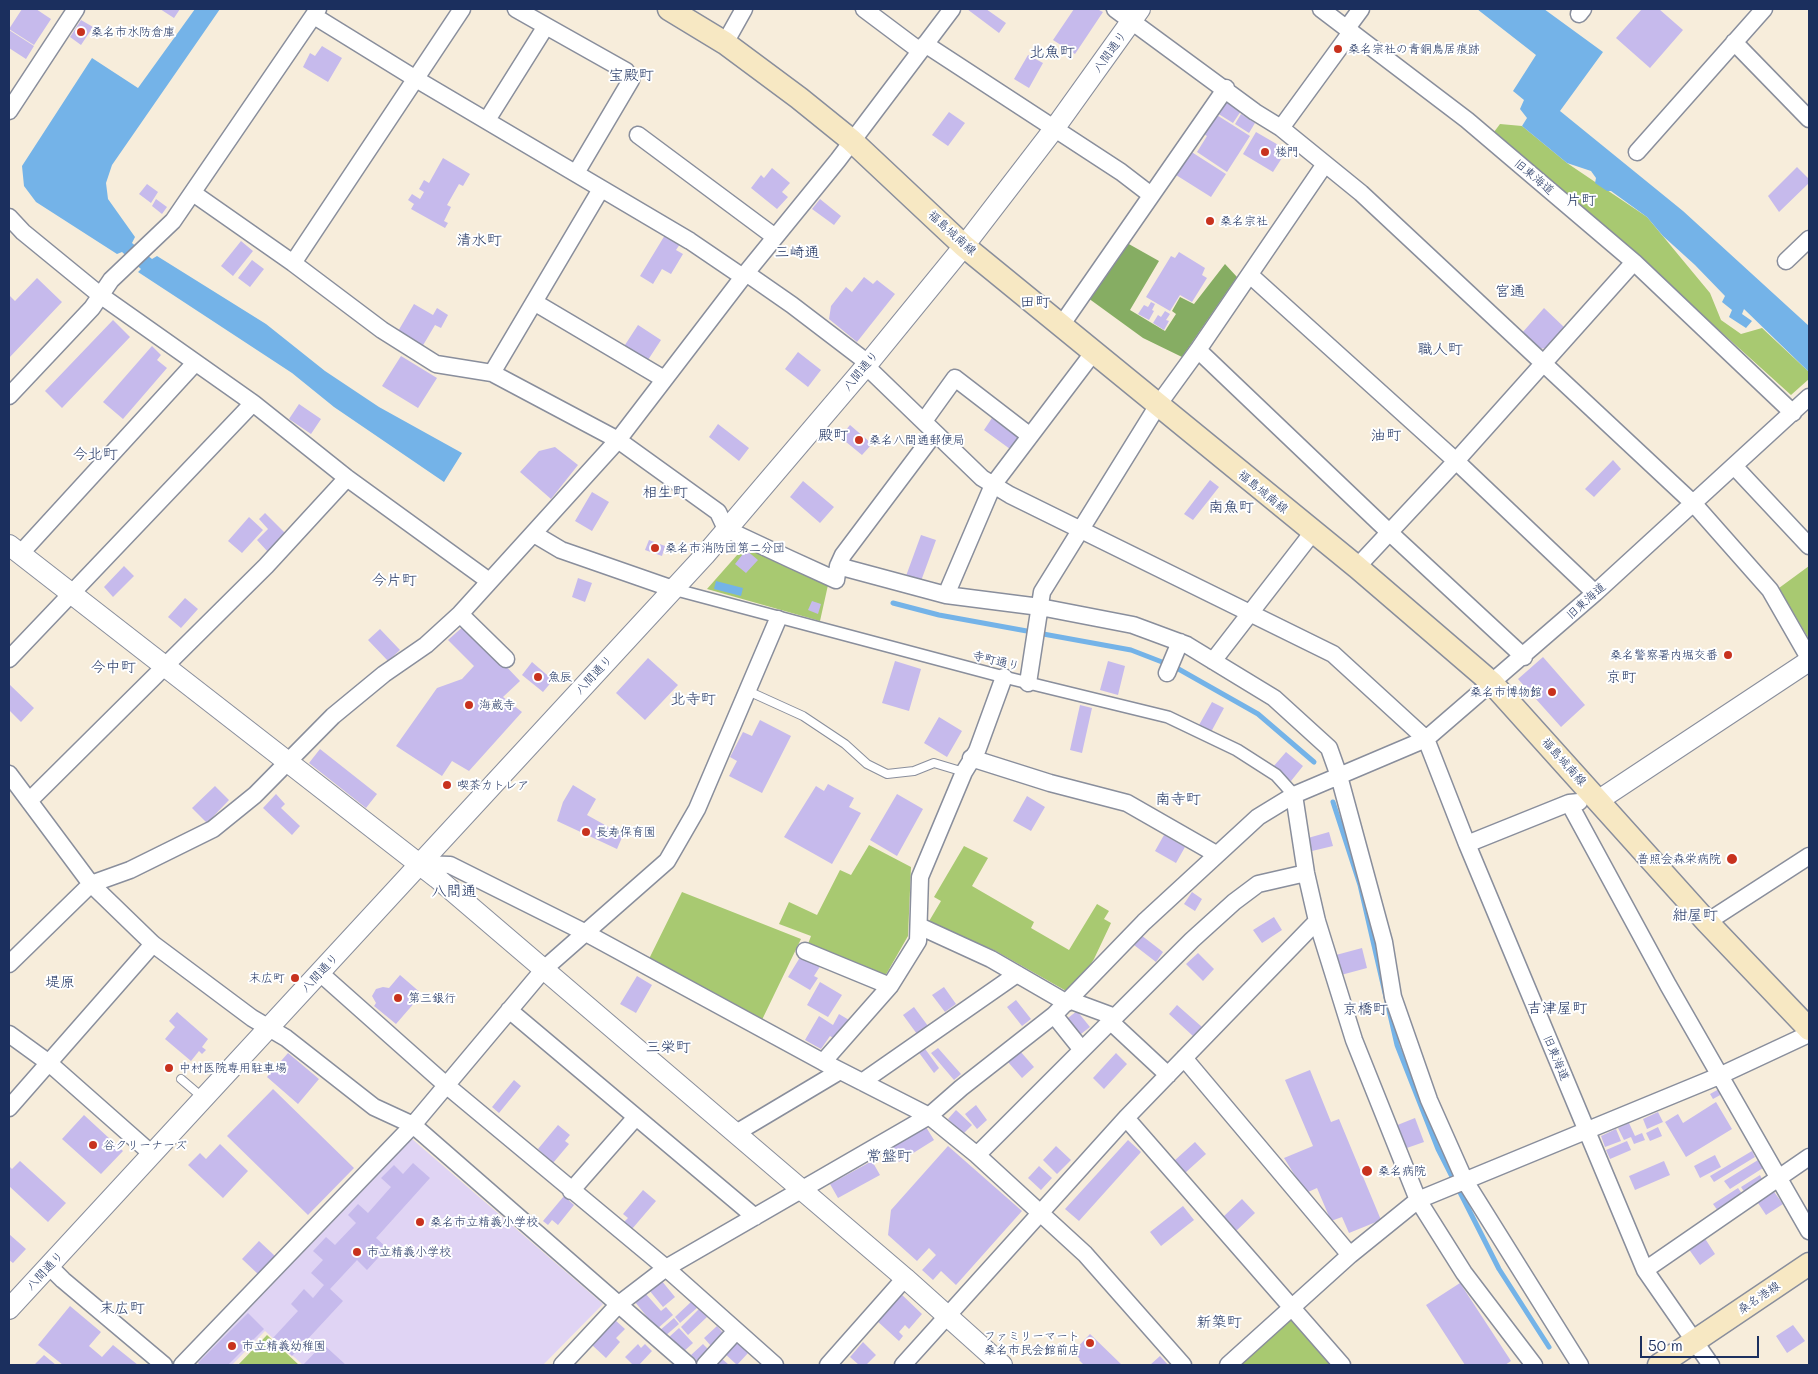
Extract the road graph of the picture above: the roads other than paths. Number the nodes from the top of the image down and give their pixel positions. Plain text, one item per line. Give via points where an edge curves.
1 (76, 9) edge
2 (462, 9) edge
3 (516, 9) edge
4 (669, 9) edge
5 (744, 9) edge
6 (864, 9) edge
7 (952, 9) edge
8 (1115, 9) edge
9 (1321, 9) edge
10 (1361, 9) edge
11 (1764, 9) edge
12 (316, 12) edge
13 (1136, 15) edge
14 (546, 26) junction
15 (1349, 30) junction
16 (1734, 42) junction
17 (725, 43) junction
18 (923, 47) junction
19 (416, 79) junction
20 (1226, 88) junction
21 (9, 111) edge
22 (1809, 119) edge
23 (487, 120) junction
24 (1281, 128) junction
25 (1054, 129) junction
26 (638, 134) dead end
27 (851, 140) junction
28 (1637, 152) dead end
29 (1325, 164) junction
30 (576, 173) junction
31 (602, 189) junction
32 (193, 193) junction
33 (1152, 195) junction
34 (9, 218) edge
35 (776, 237) junction
36 (1809, 239) edge
37 (964, 246) junction
38 (1786, 261) dead end
39 (1634, 262) junction
40 (293, 264) junction
41 (744, 275) junction
42 (1250, 275) junction
43 (100, 296) junction
44 (534, 302) junction
45 (1060, 327) junction
46 (1198, 350) junction
47 (1093, 353) junction
48 (195, 363) junction
49 (1543, 364) junction
50 (867, 365) junction
51 (492, 373) junction
52 (664, 379) junction
53 (9, 396) edge
54 (1809, 397) edge
55 (253, 403) junction
56 (1158, 405) junction
57 (1793, 412) junction
58 (924, 421) junction
59 (934, 434) junction
60 (1029, 435) junction
61 (618, 440) junction
62 (1456, 460) junction
63 (1734, 466) junction
64 (347, 478) junction
65 (993, 485) junction
66 (1694, 504) junction
67 (1081, 528) junction
68 (726, 529) junction
69 (1312, 532) junction
70 (1389, 532) junction
71 (534, 534) junction
72 (1809, 546) edge
73 (14, 550) edge
74 (838, 566) junction
75 (1357, 567) junction
76 (489, 580) junction
77 (673, 589) junction
78 (1595, 594) junction
79 (71, 595) junction
80 (946, 595) junction
81 (1040, 610) junction
82 (460, 614) junction
83 (1249, 614) junction
84 (778, 619) junction
85 (1180, 642) junction
86 (1524, 657) junction
87 (9, 658) edge
88 (506, 659) dead end
89 (1809, 660) edge
90 (1213, 661) junction
91 (165, 666) junction
92 (1169, 666) dead end
93 (1004, 678) junction
94 (1028, 683) junction
95 (1492, 683) junction
96 (748, 691) junction
97 (1426, 739) junction
98 (288, 763) junction
99 (968, 765) junction
100 (9, 774) edge
101 (1339, 776) junction
102 (1294, 795) junction
103 (1599, 800) junction
104 (29, 801) junction
105 (1569, 803) junction
106 (1466, 844) junction
107 (1216, 854) junction
108 (1809, 856) edge
109 (419, 864) junction
110 (1306, 873) junction
111 (91, 884) junction
112 (1317, 921) junction
113 (1706, 922) junction
114 (919, 926) junction
115 (584, 932) junction
116 (154, 944) junction
117 (805, 952) dead end
118 (9, 964) edge
119 (544, 969) junction
120 (320, 974) junction
121 (1017, 974) junction
122 (890, 986) junction
123 (1068, 1001) junction
124 (509, 1010) junction
125 (1054, 1015) junction
126 (1113, 1019) junction
127 (1809, 1028) edge
128 (268, 1029) junction
129 (9, 1034) edge
130 (1809, 1034) edge
131 (1082, 1050) junction
132 (1184, 1058) junction
133 (822, 1062) junction
134 (49, 1063) junction
135 (840, 1071) junction
136 (1168, 1075) junction
137 (1719, 1076) junction
138 (181, 1079) dead end
139 (862, 1082) junction
140 (446, 1084) junction
141 (203, 1098) junction
142 (9, 1108) edge
143 (929, 1116) junction
144 (636, 1117) junction
145 (1126, 1118) junction
146 (413, 1125) junction
147 (1586, 1130) junction
148 (736, 1133) junction
149 (152, 1154) junction
150 (977, 1155) junction
151 (1809, 1157) edge
152 (1778, 1177) junction
153 (1465, 1181) junction
154 (802, 1190) junction
155 (571, 1191) junction
156 (1418, 1200) junction
157 (1041, 1213) junction
158 (754, 1217) junction
159 (1809, 1231) edge
160 (1350, 1255) junction
161 (1809, 1264) edge
162 (49, 1266) junction
163 (666, 1268) junction
164 (1645, 1270) junction
165 (905, 1278) junction
166 (619, 1304) junction
167 (1291, 1308) junction
168 (9, 1309) edge
169 (948, 1316) junction
170 (735, 1332) junction
171 (1694, 1342) junction
172 (164, 1365) edge
173 (182, 1365) edge
174 (562, 1365) edge
175 (688, 1365) edge
176 (705, 1365) edge
177 (775, 1365) edge
178 (828, 1365) edge
179 (903, 1365) edge
180 (1002, 1365) edge
181 (1183, 1365) edge
182 (1228, 1365) edge
183 (1342, 1365) edge
184 (1534, 1365) edge
185 (1580, 1365) edge
186 (1659, 1365) edge
187 (1710, 1365) edge

1 - 21 street
2 - 19 street
3 - 14 street
4 - 17 main road, 福島城南線
5 - 17 street
6 - 18 street
7 - 18 street
8 - 13 street
9 - 15 street, 旧東海道
10 - 15 street
11 - 16 street
12 - 19 street
12 - 32 street
13 - 20 street
13 - 25 street, 八間通り
14 - 23 street
14 - 30 street via 626,71 631,80
15 - 24 street
15 - 39 street, 旧東海道 via 1467,120
16 - 22 street
16 - 28 street
17 - 27 main road, 福島城南線
18 - 25 street
18 - 27 street
19 - 23 street
19 - 40 street
20 - 24 street
20 - 33 street
23 - 30 street
24 - 29 street
25 - 33 street
25 - 37 street, 八間通り
26 - 35 street
27 - 35 street
27 - 37 main road, 福島城南線
29 - 42 street
29 - 49 street
30 - 31 street
31 - 41 street
31 - 44 street
32 - 40 street
32 - 43 street via 173,221
33 - 45 street
34 - 43 street
35 - 41 street
36 - 38 street
37 - 45 main road, 福島城南線
37 - 50 street, 八間通り
39 - 49 street
39 - 57 street, 旧東海道
40 - 51 street via 382,330 436,364
41 - 50 street via 792,305
41 - 52 street
42 - 46 street
42 - 62 street
43 - 48 street
43 - 53 street
44 - 51 street
44 - 52 street
45 - 47 main road, 福島城南線
46 - 56 street
46 - 70 street
47 - 56 main road, 福島城南線
47 - 60 street
48 - 55 street
48 - 73 street via 115,453
49 - 62 street
49 - 66 street
50 - 58 street
50 - 68 street, 八間通り
51 - 61 street
52 - 61 street
54 - 57 street
55 - 64 street
55 - 79 street
56 - 67 street
56 - 69 main road, 福島城南線
57 - 63 street, 旧東海道
58 - 59 street
58 - 60 street via 955,378
59 - 65 street
59 - 74 street
60 - 65 street
61 - 68 street via 718,512
61 - 71 street
62 - 70 street
62 - 78 street
63 - 66 street, 旧東海道
63 - 72 street
64 - 76 street
64 - 91 street via 266,566
65 - 67 street
65 - 80 street
66 - 78 street, 旧東海道
66 - 89 street via 1770,590
67 - 81 street via 1042,592
67 - 83 street
68 - 74 street via 836,580
68 - 77 street, 八間通り
69 - 75 main road, 福島城南線
69 - 83 street
70 - 75 street
70 - 86 street
71 - 76 street
71 - 77 street via 561,550
73 - 79 street
74 - 80 street
75 - 95 main road, 福島城南線
76 - 82 street
77 - 84 street, 寺町通り
77 - 109 street, 八間通り
78 - 86 street, 旧東海道
79 - 87 street
79 - 91 street
80 - 81 street
81 - 85 street via 1133,625
81 - 94 street
82 - 88 street
82 - 98 street via 426,646 384,674 333,716
83 - 90 street
83 - 97 street via 1333,654
84 - 93 street, 寺町通り
84 - 96 street
85 - 90 street
85 - 92 street
86 - 95 street, 旧東海道
89 - 103 street
90 - 101 street via 1274,698 1315,735 1329,748
91 - 98 street
91 - 104 street
93 - 94 street, 寺町通り
93 - 99 street via 977,751
94 - 102 street, 寺町通り via 1168,717 1237,750 1276,775
95 - 97 street, 旧東海道
95 - 103 main road, 福島城南線
96 - 99 lane via 803,716 845,744 866,764 887,774 934,763
96 - 115 street via 697,809 667,861
97 - 101 street
97 - 106 street, 旧東海道
98 - 109 street
98 - 111 street via 214,829 130,870
99 - 107 street via 1127,803
99 - 114 street via 920,877
100 - 104 street
101 - 102 street
101 - 153 street via 1384,942 1393,997 1429,1100
102 - 107 street via 1258,817
102 - 110 street
103 - 105 street
103 - 113 main road, 福島城南線
104 - 111 street
105 - 106 street
105 - 137 street
106 - 147 street, 旧東海道
107 - 123 street
108 - 113 street
109 - 115 street via 450,865
109 - 119 street
109 - 120 street, 八間通り
110 - 112 street
110 - 126 street via 1258,884 1234,902
111 - 116 street
111 - 118 street
112 - 132 street
112 - 156 street via 1354,1040
113 - 127 main road, 福島城南線
114 - 121 street via 991,958
114 - 122 street via 918,941
115 - 119 street
115 - 133 street
116 - 128 street
116 - 134 street
117 - 122 street
119 - 124 street
119 - 148 street
120 - 128 street, 八間通り
120 - 140 street
121 - 123 street
121 - 139 street
122 - 133 street
123 - 125 street
123 - 126 street
124 - 140 street
124 - 144 street
125 - 131 street
125 - 143 street
126 - 131 street
126 - 136 street
128 - 141 street, 八間通り
128 - 146 street via 286,1038 374,1107
129 - 134 street
130 - 137 street
131 - 150 street
132 - 136 street
132 - 160 street
133 - 135 street
134 - 142 street
134 - 149 street
135 - 139 street
135 - 148 street
136 - 145 street
137 - 147 street
137 - 152 street
138 - 141 lane
139 - 143 street
140 - 146 street
140 - 155 street
141 - 149 street, 八間通り
143 - 150 street
143 - 154 street
144 - 155 street
144 - 158 street
145 - 157 street
145 - 167 street
146 - 166 street
146 - 173 street
147 - 153 street
147 - 164 street, 旧東海道
148 - 154 street
149 - 162 street, 八間通り
150 - 157 street
151 - 152 street
152 - 159 street
152 - 164 street
153 - 156 street
153 - 185 street
154 - 158 street
154 - 165 street
155 - 163 street
156 - 160 street
156 - 184 street via 1464,1273
157 - 169 street
157 - 181 street via 1085,1254
158 - 163 street
160 - 167 street
161 - 171 main road, 桑名港線
162 - 168 street, 八間通り
162 - 172 street
163 - 166 street
163 - 170 street
164 - 171 street, 旧東海道
165 - 169 street
165 - 178 street
166 - 174 street
166 - 175 street
167 - 182 street
167 - 183 street
169 - 179 street
169 - 180 street
170 - 176 street
170 - 177 street
171 - 186 main road, 桑名港線
171 - 187 street, 旧東海道

